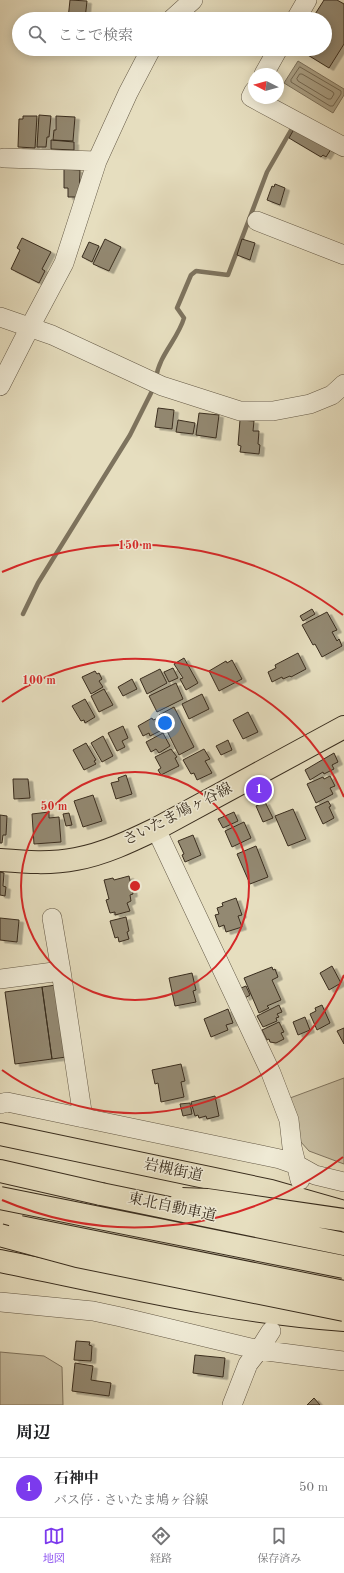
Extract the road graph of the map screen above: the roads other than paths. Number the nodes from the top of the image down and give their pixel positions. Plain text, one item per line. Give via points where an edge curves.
1 (193, 0) edge
2 (307, 0) edge
3 (180, 12) edge
4 (300, 12) edge
5 (147, 56) edge
6 (274, 56) edge
7 (267, 68) edge
8 (264, 104) edge
9 (344, 147) edge
10 (4, 158) dead end
11 (96, 161) junction
12 (257, 221) dead end
13 (344, 255) edge
14 (0, 317) edge
15 (30, 326) junction
16 (344, 384) edge
17 (0, 386) edge
18 (344, 727) edge
19 (156, 829) junction
20 (0, 860) edge
21 (52, 918) dead end
22 (61, 971) junction
23 (0, 979) edge
24 (0, 1104) edge
25 (83, 1118) junction
26 (0, 1134) edge
27 (0, 1171) edge
28 (299, 1172) junction
29 (344, 1182) edge
30 (101, 1194) junction
31 (0, 1198) edge
32 (344, 1212) edge
33 (344, 1220) edge
34 (0, 1223) edge
35 (0, 1235) edge
36 (344, 1244) edge
37 (0, 1261) edge
38 (344, 1267) edge
39 (344, 1292) edge
40 (0, 1302) edge
41 (344, 1310) edge
42 (344, 1320) edge
43 (271, 1331) dead end
44 (259, 1350) junction
45 (344, 1361) edge
46 (232, 1405) edge

1 - 3 street
2 - 4 street
5 - 11 street
6 - 7 street
8 - 9 street
10 - 11 street
11 - 15 street via 64,263
12 - 13 street
14 - 15 street
15 - 16 street via 162,386 240,411 274,411 310,404 332,395
15 - 17 street
18 - 19 main road, さいたま鳩ヶ谷線
19 - 20 main road, さいたま鳩ヶ谷線 via 103,852 76,859 45,862
19 - 28 street via 271,1074 289,1120 292,1147
21 - 22 street
22 - 23 street
22 - 25 street
24 - 25 street via 7,1102
25 - 28 street via 280,1160
26 - 32 main road, 岩槻街道 via 271,1191
27 - 30 main road, 東北自動車道
28 - 29 street
30 - 33 main road, bridge via 207,1200
30 - 36 main road, 東北自動車道, bridge
31 - 38 main road, 東北自動車道, bridge
34 - 39 main road, bridge
35 - 41 main road, bridge via 77,1256
37 - 42 main road via 268,1313
40 - 44 street via 121,1316
43 - 44 street
44 - 45 street
44 - 46 street via 248,1364

